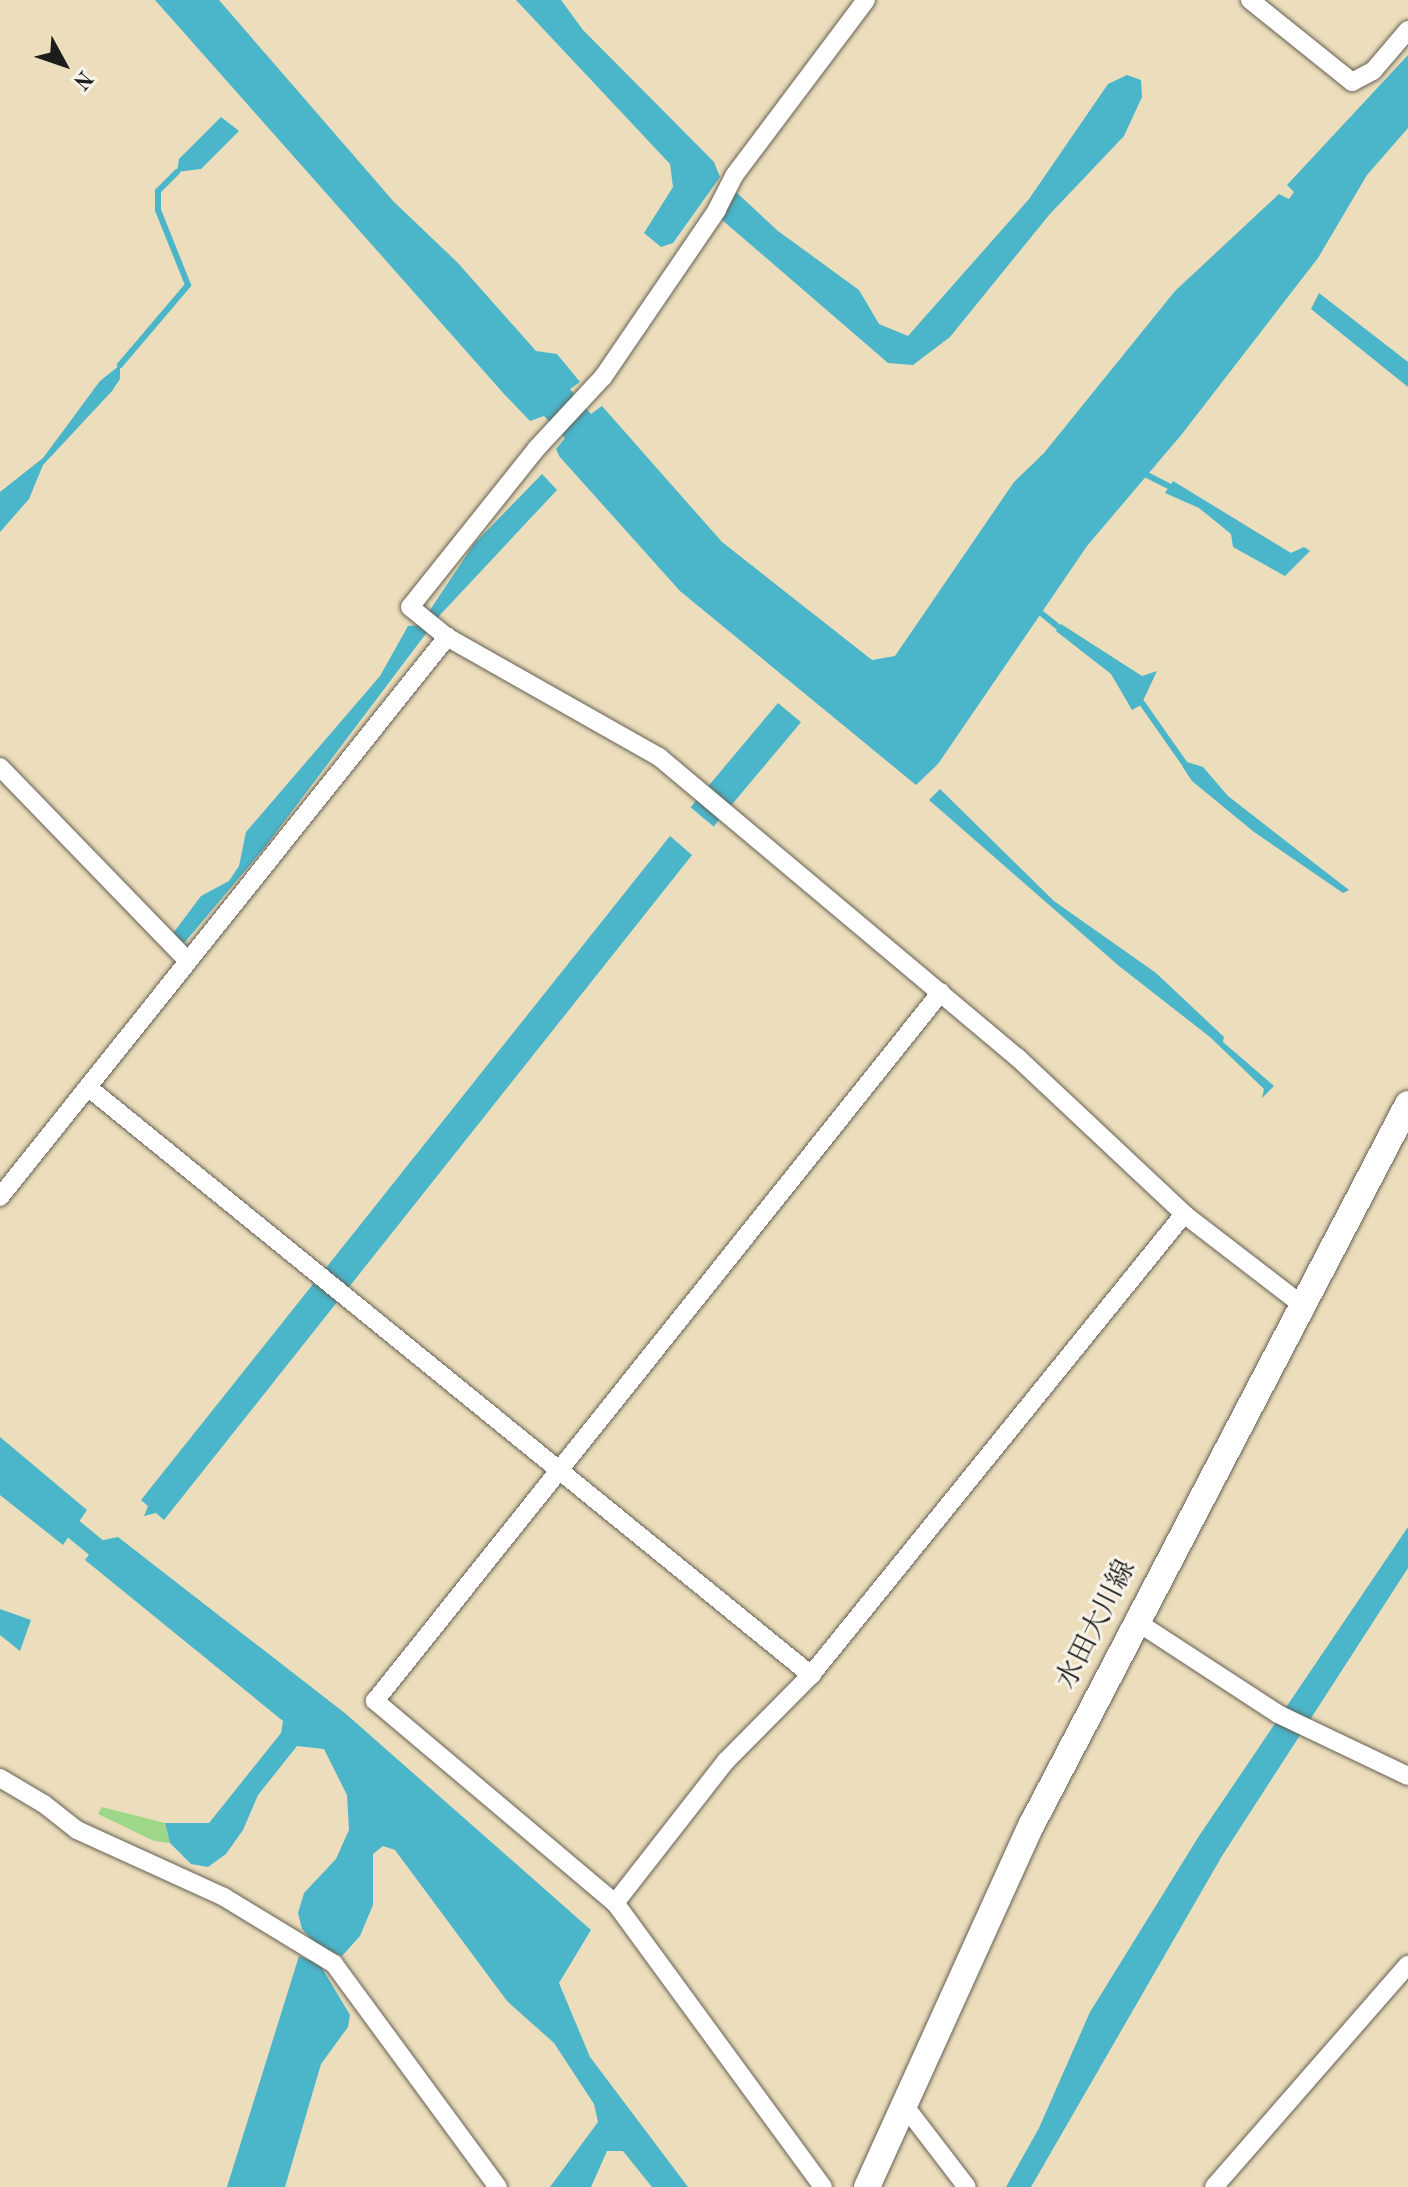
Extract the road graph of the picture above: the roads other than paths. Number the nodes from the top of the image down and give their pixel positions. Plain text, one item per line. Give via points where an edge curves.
1 (866, 0) edge
2 (1250, 0) edge
3 (1408, 30) edge
4 (447, 637) junction
5 (0, 767) edge
6 (187, 960) junction
7 (941, 992) junction
8 (89, 1088) junction
9 (1408, 1104) edge
10 (0, 1197) edge
11 (1184, 1214) junction
12 (1302, 1305) junction
13 (560, 1472) junction
14 (1134, 1620) junction
15 (811, 1675) junction
16 (1408, 1776) edge
17 (0, 1778) edge
18 (615, 1903) junction
19 (1408, 1965) edge
20 (904, 2105) junction
21 (498, 2187) edge
22 (823, 2187) edge
23 (867, 2187) edge
24 (967, 2187) edge
25 (1214, 2187) edge

1 - 4 street via 734,176 717,210 603,377 537,448 410,607
2 - 3 street via 1352,82 1373,71
4 - 6 street
4 - 7 street via 674,769
5 - 6 street
6 - 8 street
7 - 11 street
7 - 13 street
8 - 10 street
8 - 13 street
9 - 12 main road, 水田大川線
11 - 12 street
11 - 15 street
12 - 14 main road, 水田大川線
13 - 15 street
13 - 18 street via 375,1701
14 - 16 street via 1305,1730
14 - 20 main road, 水田大川線 via 987,1919
15 - 18 street via 726,1761
17 - 21 street via 77,1830 224,1897 334,1964
18 - 22 street
19 - 25 street
20 - 23 main road, 水田大川線
20 - 24 street

